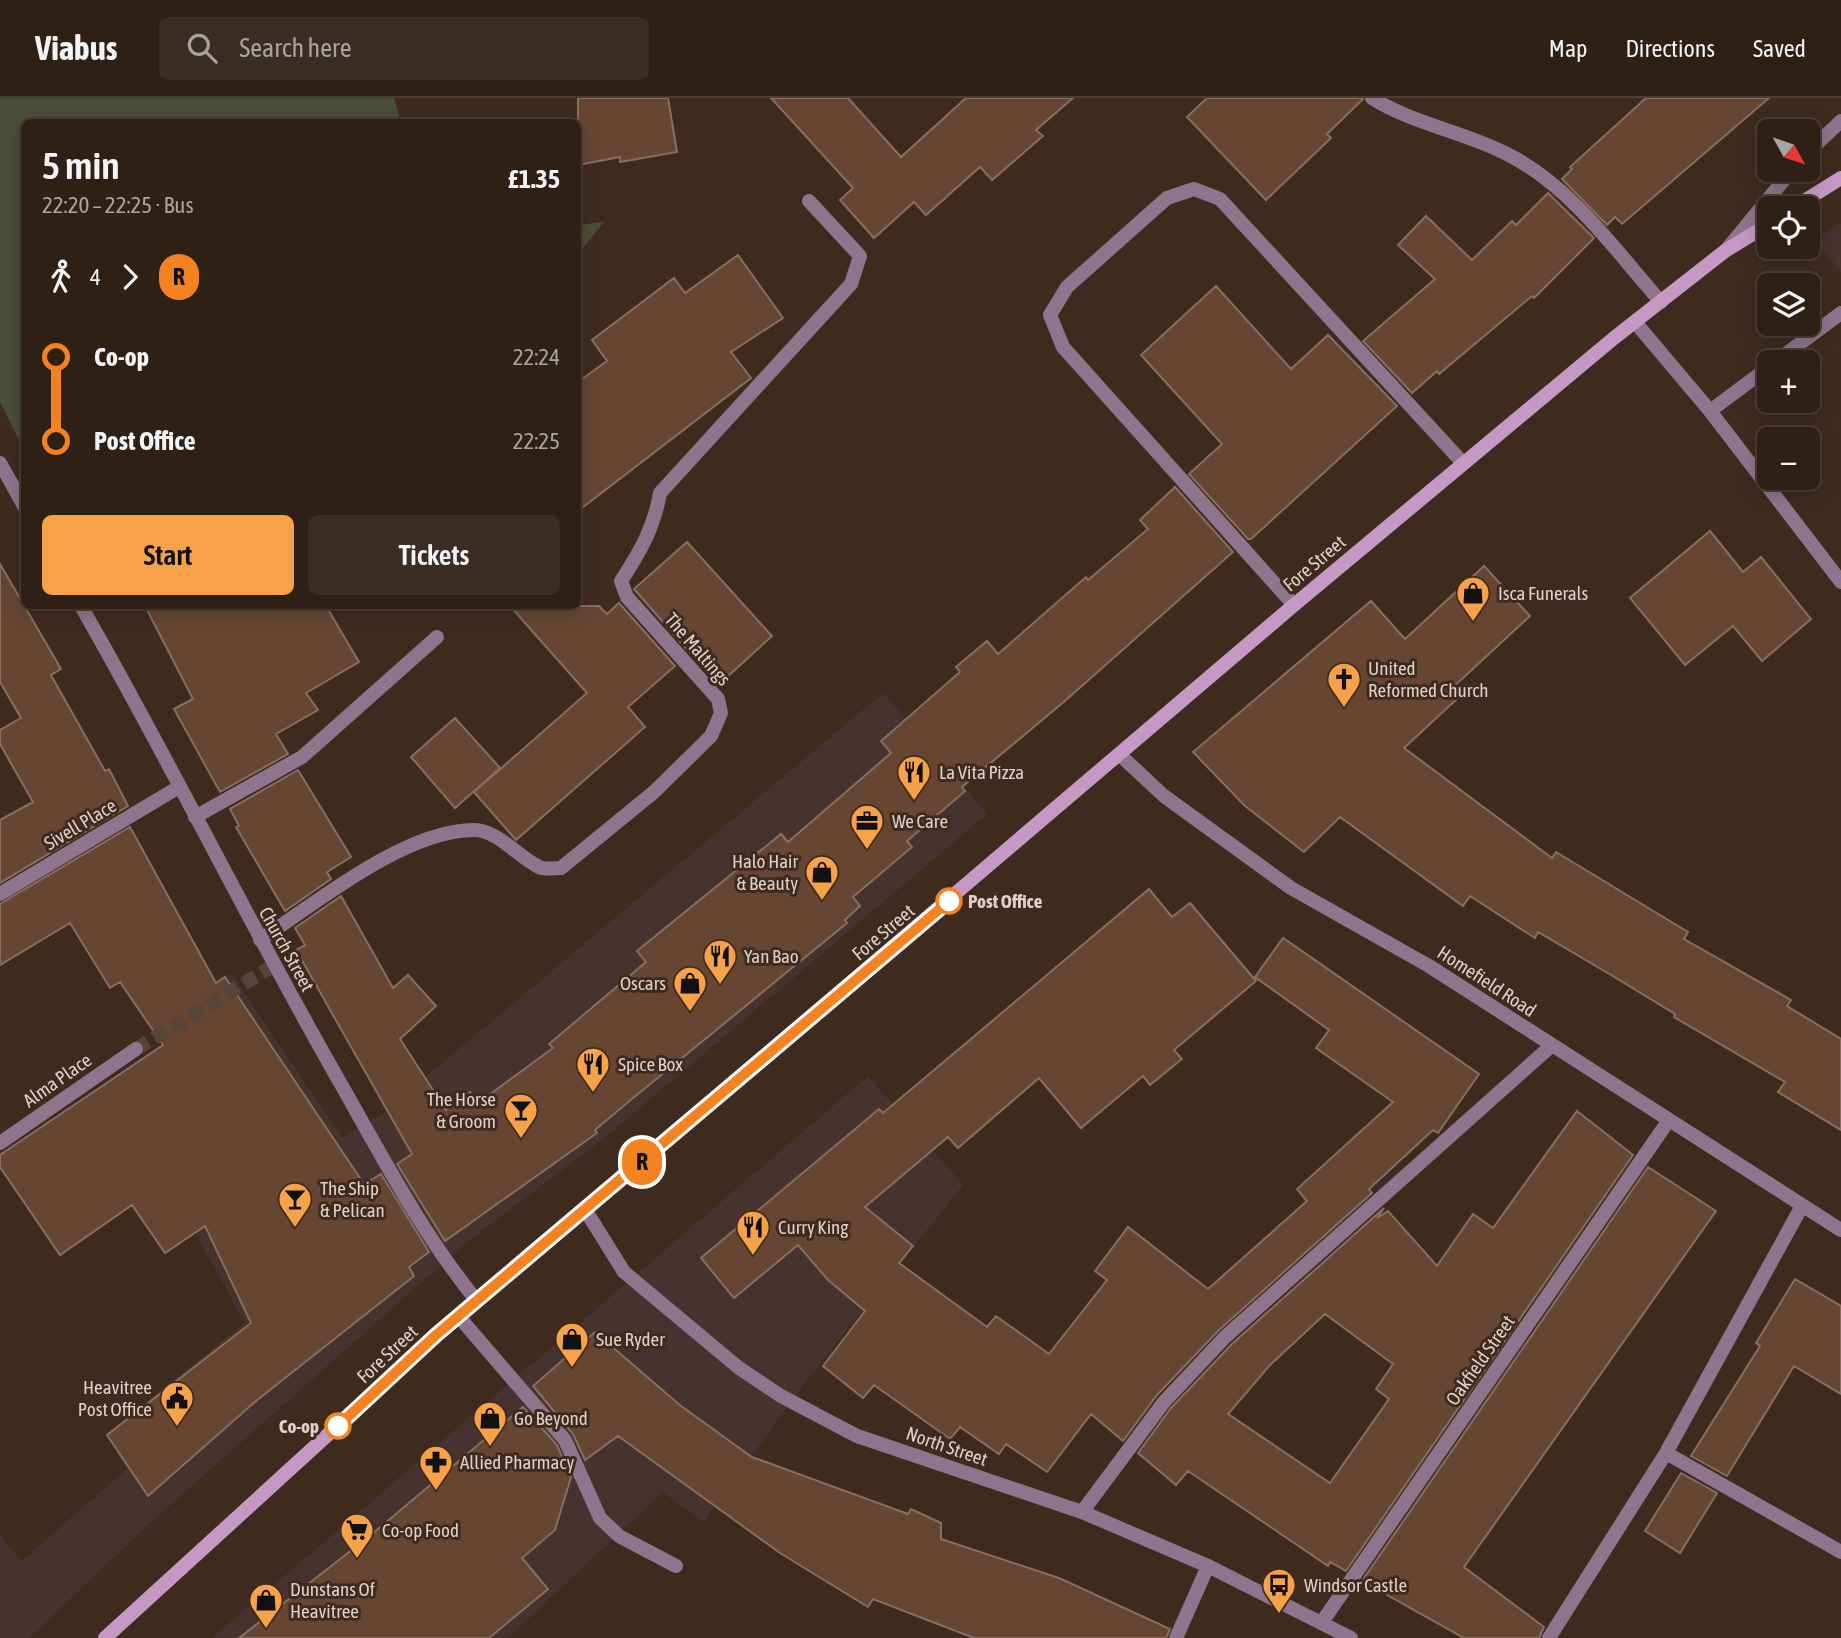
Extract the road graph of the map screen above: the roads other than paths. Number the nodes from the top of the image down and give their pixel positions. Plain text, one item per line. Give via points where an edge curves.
1 (1372, 98) edge
2 (1841, 121) edge
3 (1820, 141) edge
4 (1841, 178) edge
5 (1782, 182) edge
6 (1812, 196) edge
7 (809, 201) dead end
8 (1757, 231) edge
9 (1725, 251) junction
10 (1661, 302) junction
11 (1841, 313) edge
12 (1635, 322) junction
13 (1791, 350) edge
14 (1757, 376) edge
15 (1710, 411) junction
16 (1463, 463) junction
17 (0, 464) edge
18 (21, 501) edge
19 (1841, 582) edge
20 (1294, 605) junction
21 (83, 609) edge
22 (436, 638) dead end
23 (1121, 755) junction
24 (179, 787) junction
25 (195, 817) junction
26 (0, 894) edge
27 (260, 940) junction
28 (1551, 1046) junction
29 (136, 1049) tunnel mouth
30 (1669, 1120) junction
31 (0, 1143) edge
32 (1802, 1206) junction
33 (586, 1211) junction
34 (1841, 1230) edge
35 (477, 1301) junction
36 (459, 1317) junction
37 (1665, 1453) junction
38 (1082, 1512) junction
39 (1841, 1552) edge
40 (676, 1566) dead end
41 (1208, 1566) junction
42 (1322, 1622) junction
43 (105, 1638) edge
44 (1176, 1638) edge
45 (1351, 1638) edge
46 (1549, 1638) edge

1 - 10 street via 1396,113 1509,155 1552,180
2 - 3 street
4 - 6 main road
5 - 9 street
7 - 27 street, The Maltings via 860,256 851,284 660,492 646,542 621,581 627,597 718,699 721,713 711,736 654,792 561,869 541,868 476,830 432,837 394,852
8 - 9 main road, Fore Street
9 - 10 main road, Fore Street
10 - 12 main road, Fore Street
11 - 13 street
12 - 15 street
12 - 16 main road, Fore Street
14 - 15 street
15 - 19 street
16 - 20 main road, Fore Street
16 - 20 street via 1220,199 1194,189 1167,198 1067,287 1050,314 1063,347
17 - 18 street
20 - 23 main road, Fore Street
21 - 24 street, Church Street
22 - 25 street via 302,757
23 - 28 street, Homefield Road via 1164,796 1291,888 1429,966
23 - 33 main road, Fore Street
24 - 25 street, Church Street
24 - 26 street, Sivell Place
25 - 27 street, Church Street
27 - 35 street, Church Street via 416,1216
28 - 30 street, Homefield Road
28 - 38 street via 1226,1337 1164,1402
29 - 31 street, Alma Place
30 - 32 street, Homefield Road
30 - 42 street, Oakfield Street
32 - 34 street, Homefield Road
32 - 37 street
33 - 35 main road, Fore Street
33 - 38 street, North Street via 624,1272 738,1368 781,1396 858,1436
35 - 36 main road, Fore Street
36 - 40 street via 565,1440 600,1518 619,1536
36 - 43 main road, Fore Street
37 - 39 street
37 - 46 street
38 - 41 street, North Street
41 - 42 street, North Street
41 - 44 street
42 - 45 street, North Street

